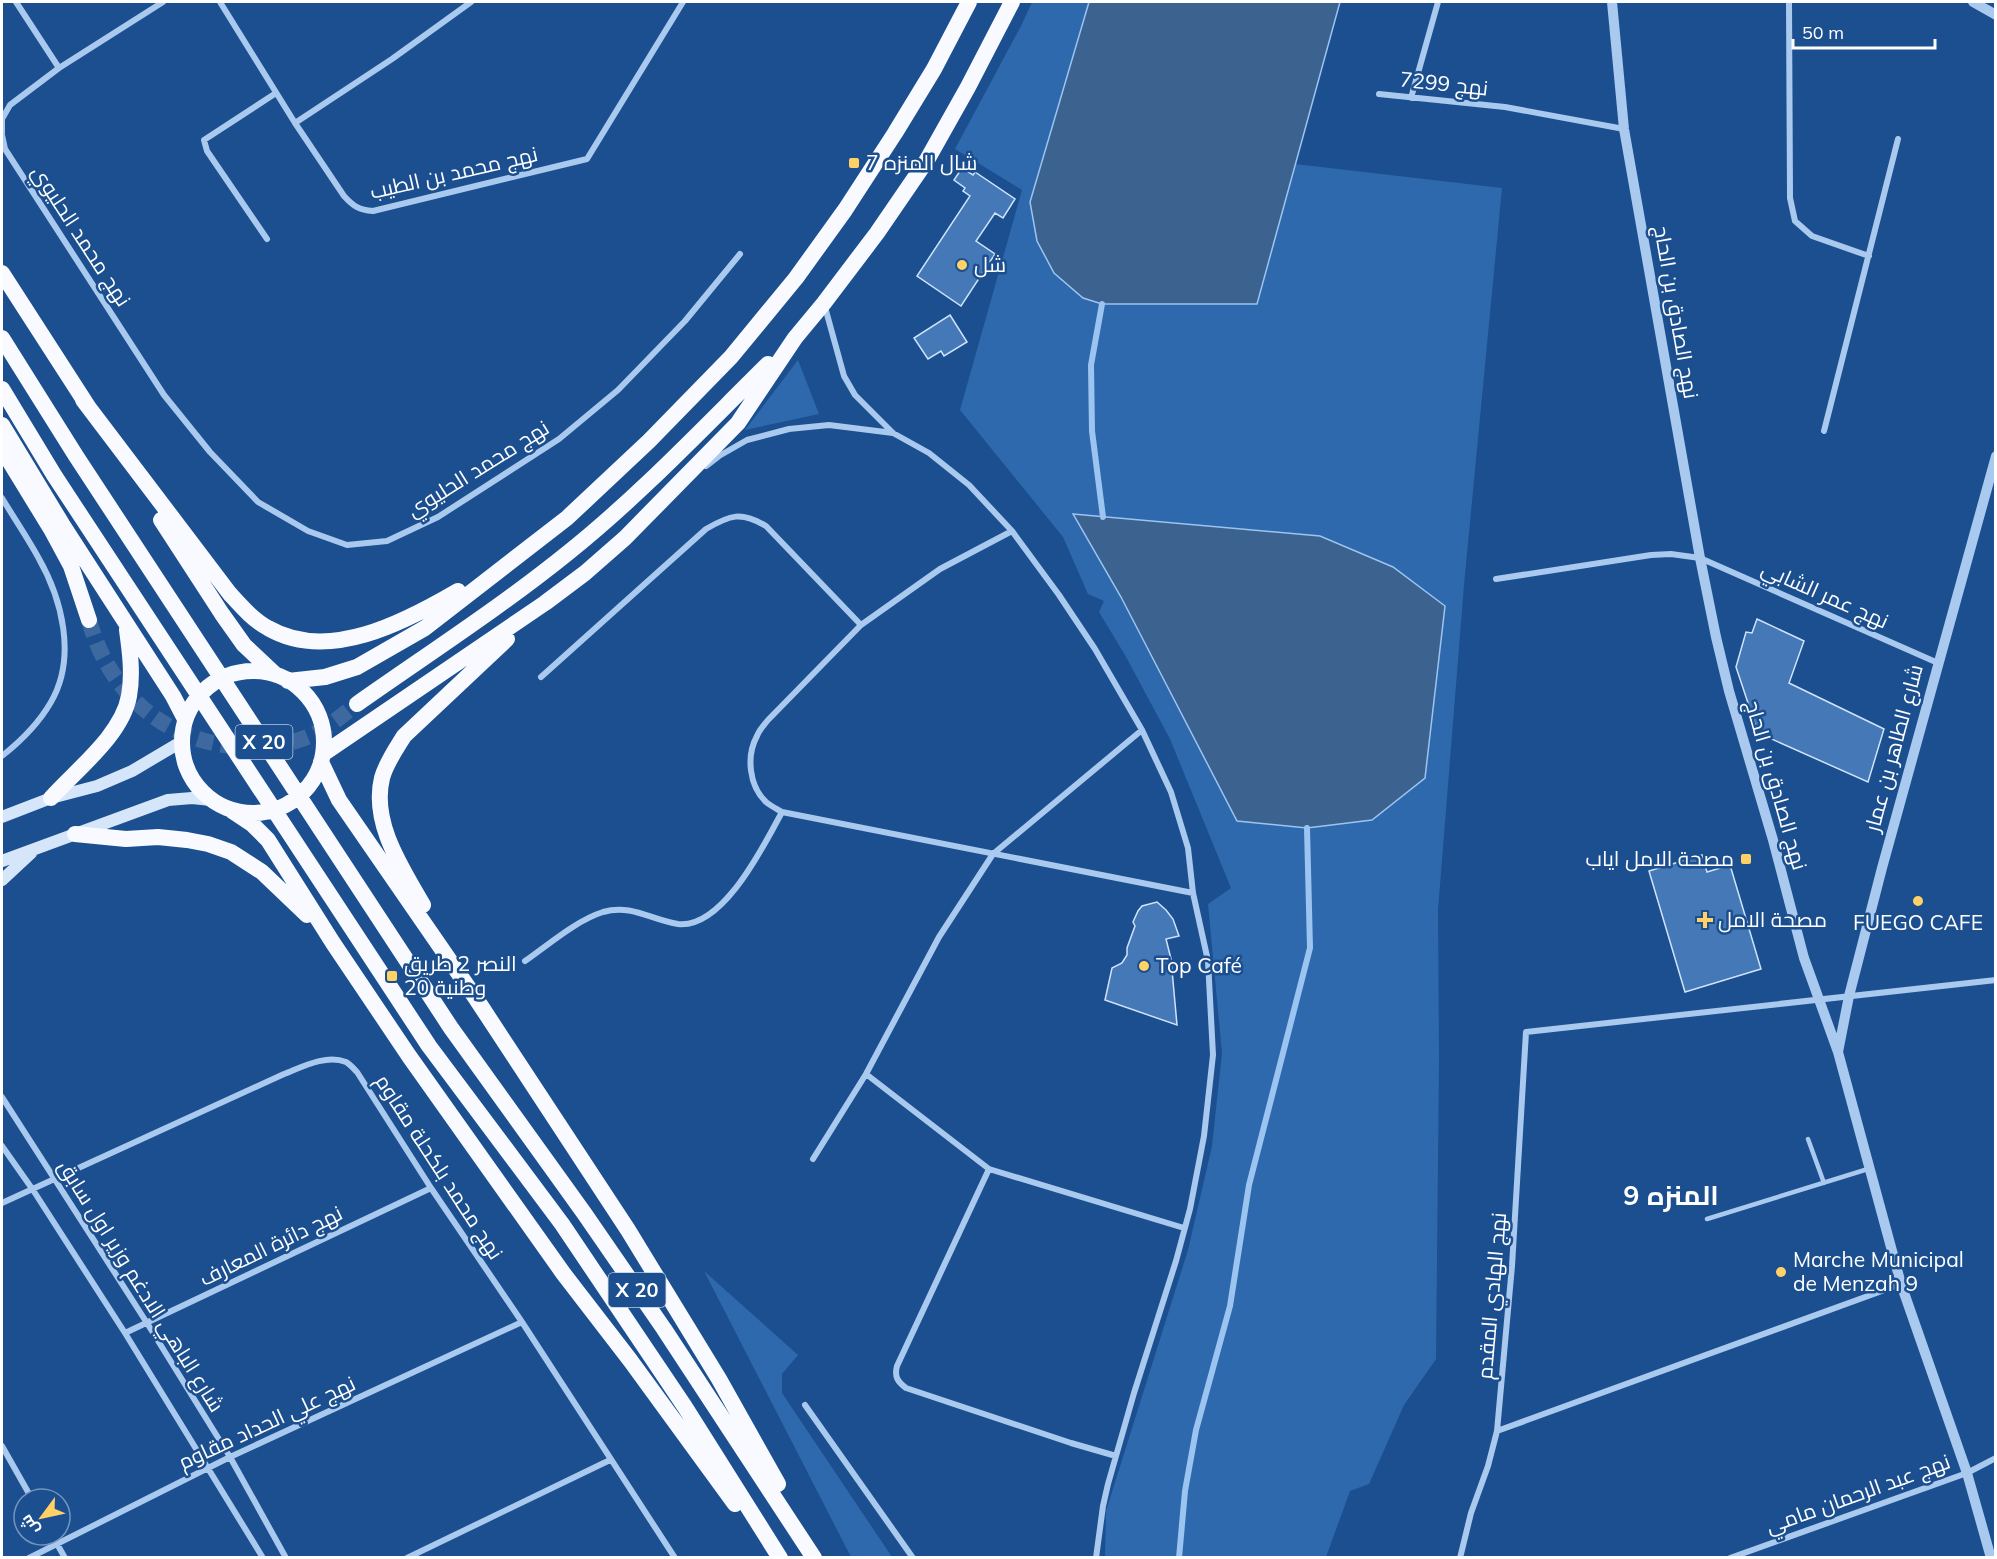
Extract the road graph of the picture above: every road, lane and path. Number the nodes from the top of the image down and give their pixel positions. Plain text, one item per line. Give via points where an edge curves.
1 (16, 2) edge
2 (163, 2) edge
3 (220, 2) edge
4 (471, 2) edge
5 (683, 2) edge
6 (969, 2) edge
7 (1012, 2) edge
8 (1438, 2) edge
9 (1612, 2) edge
10 (1789, 2) edge
11 (1973, 2) edge
12 (1995, 15) edge
13 (59, 68) junction
14 (276, 93) junction
15 (1379, 94) dead end
16 (1411, 98) junction
17 (295, 123) junction
18 (1624, 129) junction
19 (2, 134) edge
20 (1898, 139) dead end
21 (267, 239) dead end
22 (740, 254) dead end
23 (1869, 256) junction
24 (2, 273) edge
25 (824, 303) junction
26 (2, 338) edge
27 (795, 338) junction
28 (2, 389) edge
29 (84, 400) junction
30 (2, 425) edge
31 (1824, 431) dead end
32 (893, 433) junction
33 (2, 449) edge
34 (1995, 456) edge
35 (2, 498) edge
36 (662, 501) junction
37 (1012, 531) junction
38 (516, 557) junction
39 (1700, 558) junction
40 (1496, 579) dead end
41 (545, 603) junction
42 (89, 620) tunnel mouth
43 (861, 625) junction
44 (127, 626) junction
45 (1938, 663) junction
46 (541, 676) dead end
47 (282, 678) junction
48 (357, 704) tunnel mouth
49 (185, 719) junction
50 (1142, 730) junction
51 (181, 742) junction
52 (2, 756) edge
53 (322, 758) junction
54 (51, 798) junction
55 (211, 800) junction
56 (231, 810) junction
57 (782, 812) junction
58 (3, 816) edge
59 (75, 834) junction
60 (36, 849) junction
61 (993, 854) junction
62 (2, 861) edge
63 (2, 880) edge
64 (1193, 893) junction
65 (333, 943) junction
66 (525, 960) dead end
67 (1995, 980) edge
68 (1849, 996) junction
69 (477, 1000) junction
70 (1818, 1000) junction
71 (1838, 1052) junction
72 (866, 1074) junction
73 (2, 1097) edge
74 (1808, 1139) dead end
75 (2, 1146) edge
76 (813, 1159) dead end
77 (989, 1169) junction
78 (1868, 1169) junction
79 (54, 1179) junction
80 (1824, 1183) junction
81 (431, 1188) junction
82 (33, 1190) junction
83 (2, 1203) edge
84 (1707, 1219) dead end
85 (1184, 1228) junction
86 (1901, 1284) junction
87 (522, 1322) junction
88 (147, 1323) junction
89 (125, 1333) junction
90 (805, 1405) dead end
91 (1497, 1431) junction
92 (2, 1446) edge
93 (1116, 1456) junction
94 (230, 1457) junction
95 (1995, 1458) edge
96 (610, 1460) junction
97 (208, 1468) junction
98 (1967, 1473) junction
99 (25, 1487) edge
100 (72, 1536) edge
101 (51, 1547) edge
102 (29, 1557) edge
103 (263, 1557) edge
104 (286, 1557) edge
105 (407, 1557) edge
106 (675, 1557) edge
107 (773, 1557) edge
108 (780, 1557) edge
109 (814, 1557) edge
110 (820, 1557) edge
111 (913, 1557) edge
112 (1096, 1557) edge
113 (1460, 1557) edge
114 (1730, 1557) edge
115 (1991, 1557) edge

1 - 13 street
2 - 13 street, نهج محمد الحليوي
3 - 14 street, نهج محمد بن الطيب
4 - 17 street
5 - 17 street, نهج محمد بن الطيب via 587,159 372,211 361,210 351,204
6 - 38 highway via 895,133 796,278 731,357 649,441 567,518
7 - 25 highway via 927,160
8 - 16 street
9 - 18 street, نهج الصادق بن الحاج
10 - 23 street via 1790,198 1795,221 1812,236
11 - 12 street
13 - 19 street, نهج محمد الحليوي via 10,105 2,119
14 - 17 street, نهج محمد بن الطيب
14 - 21 street via 204,140 207,151
15 - 16 street, نهج 7299
16 - 18 street, نهج 7299 via 1505,107
18 - 39 street, نهج الصادق بن الحاج
19 - 22 street, نهج محمد الحليوي via 5,149 164,395 210,452 258,502 308,531 347,545 387,541 438,516 559,440 618,390 685,321
20 - 23 street
23 - 31 street
24 - 29 highway
25 - 27 highway
25 - 32 street via 844,376 855,395
26 - 109 highway, X 20 via 451,1028 658,1319
27 - 36 highway via 738,423
27 - 48 highway via 648,483 571,551
28 - 108 highway, X 20 via 54,475 429,1046 562,1224
29 - 38 highway via 230,594 267,628 284,635 309,642 331,642 364,634 420,613
29 - 47 highway via 244,645
30 - 44 highway
32 - 36 street via 829,424 747,440 719,456
32 - 37 street via 928,453 969,486
33 - 42 highway via 71,566
34 - 45 street, شارع الطاهر بن عمار
35 - 52 street via 39,558 61,609 65,646 62,673 52,701 28,733
36 - 41 highway via 626,538
37 - 43 street via 940,569
37 - 50 street via 1095,649
38 - 47 highway via 425,628 357,667 325,677
39 - 40 street, نهج عمر الشابي via 1651,555
39 - 45 street, نهج عمر الشابي
39 - 70 street, نهج الصادق بن الحاج via 1729,691
41 - 53 highway
41 - 69 highway via 404,736 382,777 380,800 395,855
43 - 46 street via 766,526 751,517 736,516 706,530
43 - 57 street via 756,737 751,755 756,790
44 - 49 highway
44 - 54 highway via 129,697 117,728
45 - 68 street, شارع الطاهر بن عمار
47 - 49 highway via 254,671 232,674 212,684 196,699
47 - 53 highway via 305,694 317,712 323,732
49 - 51 highway
50 - 61 street
50 - 64 street via 1171,792 1188,848
51 - 54 main road via 132,771 97,786
51 - 55 highway via 185,764 195,784
53 - 56 highway via 311,783 296,799 276,810 254,814
53 - 69 highway via 339,800
54 - 58 main road
55 - 56 highway
55 - 59 main road via 168,800
56 - 65 highway via 268,840
57 - 61 street
57 - 66 street via 743,881 707,917 678,924 628,909 603,912
59 - 60 main road
59 - 65 highway via 188,840 231,852 262,872
60 - 62 main road
60 - 63 main road
61 - 64 street
61 - 72 street via 939,937
64 - 85 street via 1208,961 1213,1055 1204,1136
65 - 107 highway via 563,1273
67 - 68 street
68 - 70 street
68 - 71 street, شارع الطاهر بن عمار
69 - 110 highway via 628,1230
70 - 71 street, نهج الصادق بن الحاج
70 - 91 street, نهج الهادي المقدم via 1526,1032
71 - 78 street, نهج الصادق بن الحاج
72 - 76 street
72 - 77 street
73 - 79 street, شارع الباهي الادغم وزير اول سابق
74 - 80 lane
75 - 82 street, شارع الباهي الادغم وزير اول سابق
77 - 85 street
77 - 93 street via 897,1366 897,1380 906,1388
78 - 80 lane
78 - 86 street, نهج الصادق بن الحاج
79 - 81 street, نهج محمد بلكحلة مقاوم via 284,1074 332,1060 347,1063 357,1072
79 - 82 street, نهج محمد بلكحلة مقاوم
79 - 88 street, شارع الباهي الادغم وزير اول سابق
80 - 84 lane
81 - 87 street, نهج محمد بلكحلة مقاوم
81 - 88 street, نهج دائرة المعارف
82 - 83 street, نهج محمد بلكحلة مقاوم
82 - 89 street, شارع الباهي الادغم وزير اول سابق
85 - 93 street
86 - 91 street
86 - 98 street, نهج الصادق بن الحاج
87 - 94 street, نهج علي الحداد مقاوم
87 - 96 street, نهج محمد بلكحلة مقاوم
88 - 89 street, نهج دائرة المعارف
88 - 94 street, شارع الباهي الادغم وزير اول سابق
89 - 97 street, شارع الباهي الادغم وزير اول سابق
90 - 111 street
91 - 113 street, نهج الهادي المقدم
92 - 99 street
93 - 112 street via 1102,1506
94 - 97 street, نهج علي الحداد مقاوم
94 - 104 street, شارع الباهي الادغم وزير اول سابق
95 - 98 street, نهج عبد الرحمان مامي
96 - 105 street
96 - 106 street, نهج محمد بلكحلة مقاوم
97 - 100 street, نهج علي الحداد مقاوم
97 - 103 street, شارع الباهي الادغم وزير اول سابق
98 - 114 street, نهج عبد الرحمان مامي
98 - 115 street, نهج الصادق بن الحاج
101 - 102 street, نهج علي الحداد مقاوم

